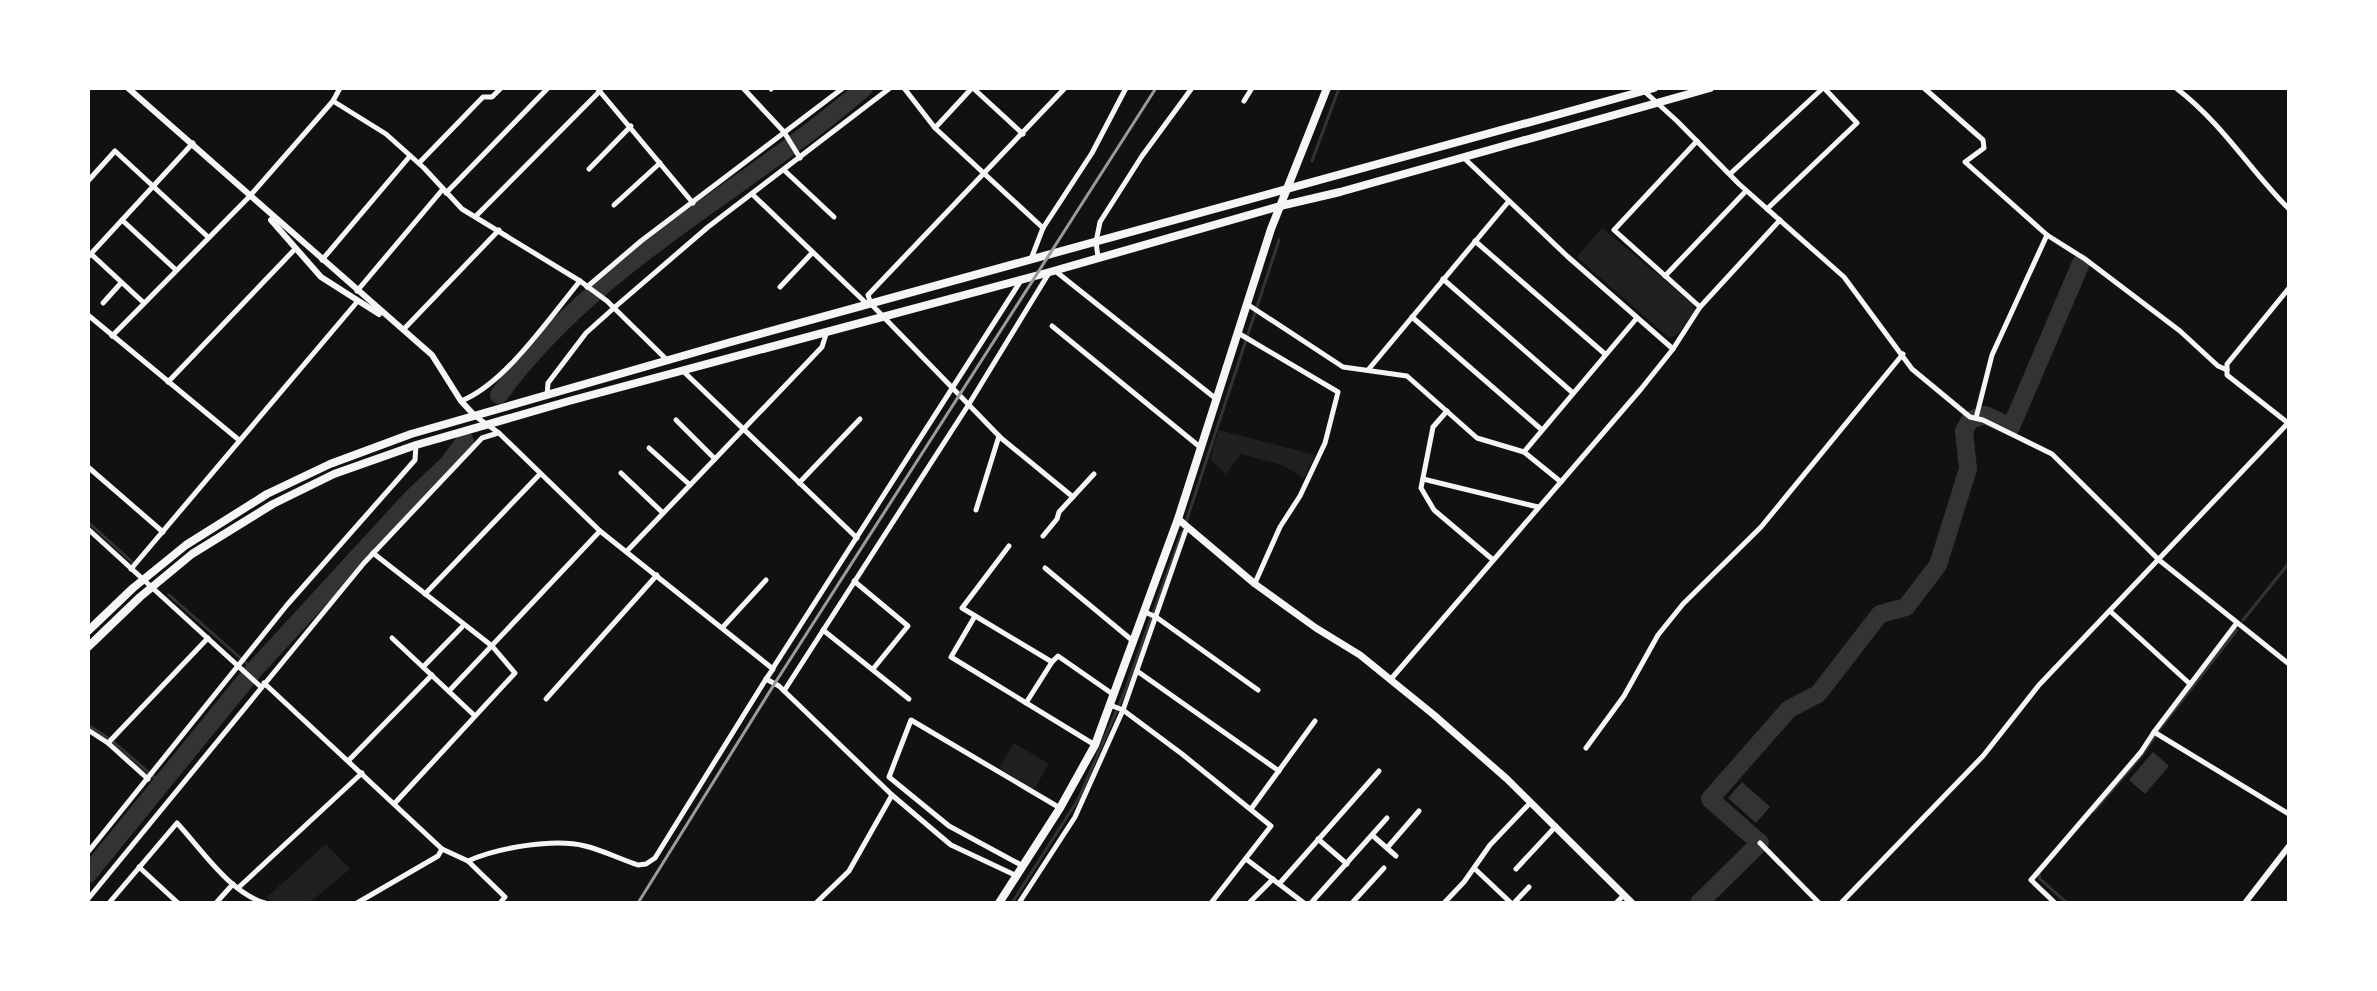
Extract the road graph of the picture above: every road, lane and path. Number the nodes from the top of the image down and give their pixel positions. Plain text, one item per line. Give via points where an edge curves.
1 (128, 88) edge
2 (340, 88) edge
3 (501, 88) edge
4 (548, 88) edge
5 (743, 88) edge
6 (843, 88) edge
7 (890, 88) edge
8 (904, 88) edge
9 (972, 88) edge
10 (1065, 88) edge
11 (1126, 88) edge
12 (1192, 88) edge
13 (1252, 88) edge
14 (1327, 88) edge
15 (1654, 88) edge
16 (1710, 88) edge
17 (1824, 88) edge
18 (1924, 88) edge
19 (2176, 88) edge
20 (1642, 89) edge
21 (598, 90) edge
22 (333, 101) junction
23 (1244, 101) dead end
24 (1657, 104) junction
25 (631, 126) junction
26 (935, 128) junction
27 (784, 134) junction
28 (1023, 134) junction
29 (1697, 141) junction
30 (193, 143) junction
31 (410, 156) junction
32 (1463, 156) junction
33 (800, 157) junction
34 (419, 163) junction
35 (660, 163) junction
36 (589, 169) dead end
37 (784, 170) junction
38 (1730, 174) junction
39 (984, 175) junction
40 (88, 181) edge
41 (154, 186) junction
42 (1288, 188) junction
43 (445, 191) junction
44 (1746, 191) junction
45 (752, 194) junction
46 (249, 197) junction
47 (1509, 201) junction
48 (693, 203) junction
49 (614, 205) dead end
50 (1280, 206) junction
51 (1767, 209) junction
52 (2289, 209) edge
53 (476, 216) junction
54 (834, 217) dead end
55 (122, 220) junction
56 (1780, 220) junction
57 (1043, 228) junction
58 (499, 230) junction
59 (2047, 235) junction
60 (208, 237) junction
61 (1475, 241) junction
62 (1096, 242) junction
63 (296, 248) junction
64 (813, 252) junction
65 (89, 256) edge
66 (1098, 257) junction
67 (322, 260) junction
68 (1030, 260) junction
69 (176, 270) junction
70 (1052, 271) junction
71 (1665, 276) junction
72 (1023, 278) junction
73 (1443, 279) junction
74 (580, 281) junction
75 (121, 283) junction
76 (780, 287) dead end
77 (588, 288) junction
78 (2289, 288) edge
79 (357, 291) junction
80 (357, 302) junction
81 (103, 303) dead end
82 (144, 303) junction
83 (1247, 304) junction
84 (869, 305) junction
85 (615, 307) junction
86 (1700, 307) junction
87 (88, 315) edge
88 (882, 316) junction
89 (1412, 317) junction
90 (1636, 319) junction
91 (1052, 326) dead end
92 (401, 328) junction
93 (827, 331) junction
94 (1238, 333) junction
95 (112, 336) junction
96 (1673, 349) junction
97 (1605, 354) junction
98 (1903, 354) junction
99 (668, 360) junction
100 (682, 370) junction
101 (1368, 370) junction
102 (2227, 370) junction
103 (168, 382) junction
104 (953, 388) junction
105 (1573, 393) junction
106 (547, 396) junction
107 (1215, 398) junction
108 (461, 401) junction
109 (969, 404) junction
110 (1447, 411) junction
111 (473, 414) junction
112 (1976, 418) junction
113 (860, 419) dead end
114 (676, 420) dead end
115 (2288, 423) edge
116 (487, 425) junction
117 (743, 429) junction
118 (1542, 430) junction
119 (499, 433) junction
120 (999, 436) junction
121 (239, 440) junction
122 (416, 445) junction
123 (1200, 447) junction
124 (649, 448) dead end
125 (1524, 452) junction
126 (715, 459) junction
127 (88, 467) edge
128 (94, 472) junction
129 (621, 473) dead end
130 (540, 474) junction
131 (1094, 474) dead end
132 (88, 478) edge
133 (1423, 479) junction
134 (1561, 482) junction
135 (799, 483) junction
136 (690, 485) junction
137 (1073, 497) junction
138 (1538, 507) junction
139 (976, 510) dead end
140 (663, 513) junction
141 (1178, 519) junction
142 (1187, 527) junction
143 (88, 529) edge
144 (600, 531) junction
145 (163, 532) junction
146 (1043, 536) dead end
147 (857, 538) junction
148 (1009, 546) dead end
149 (627, 551) junction
150 (373, 553) junction
151 (1492, 559) junction
152 (2159, 560) junction
153 (1045, 568) dead end
154 (131, 569) junction
155 (657, 575) junction
156 (144, 579) junction
157 (766, 580) dead end
158 (854, 581) junction
159 (1255, 584) junction
160 (152, 586) junction
161 (425, 594) junction
162 (2110, 611) junction
163 (1151, 614) junction
164 (975, 616) junction
165 (2236, 624) junction
166 (462, 627) dead end
167 (722, 628) junction
168 (823, 630) junction
169 (88, 631) edge
170 (208, 638) junction
171 (392, 638) dead end
172 (1133, 641) junction
173 (492, 646) junction
174 (88, 647) edge
175 (1052, 662) junction
176 (240, 663) junction
177 (2289, 664) edge
178 (423, 667) junction
179 (773, 669) junction
180 (873, 669) junction
181 (1137, 671) junction
182 (432, 675) junction
183 (766, 679) junction
184 (1391, 679) junction
185 (2190, 684) junction
186 (262, 685) junction
187 (1258, 690) dead end
188 (449, 691) junction
189 (784, 691) junction
190 (1114, 695) junction
191 (546, 699) dead end
192 (909, 699) dead end
193 (1026, 703) junction
194 (1111, 706) junction
195 (1122, 710) junction
196 (475, 716) junction
197 (1315, 721) dead end
198 (88, 730) edge
199 (2154, 732) junction
200 (111, 740) junction
201 (1095, 745) junction
202 (1586, 748) dead end
203 (349, 760) junction
204 (1279, 771) junction
205 (1379, 771) dead end
206 (362, 773) junction
207 (150, 776) junction
208 (892, 795) junction
209 (1531, 802) junction
210 (394, 804) junction
211 (1060, 808) junction
212 (1251, 809) junction
213 (1419, 811) dead end
214 (2289, 814) edge
215 (1387, 818) dead end
216 (1557, 826) junction
217 (1372, 835) junction
218 (1318, 839) junction
219 (1760, 843) dead end
220 (2289, 846) edge
221 (1387, 848) junction
222 (442, 849) junction
223 (88, 852) edge
224 (1396, 856) dead end
225 (2286, 856) edge
226 (1246, 859) junction
227 (468, 861) junction
228 (1347, 864) junction
229 (139, 867) junction
230 (1024, 867) junction
231 (1384, 868) dead end
232 (1474, 868) junction
233 (1516, 869) dead end
234 (1018, 876) junction
235 (1276, 882) junction
236 (236, 886) junction
237 (1529, 887) dead end
238 (1625, 894) junction
239 (88, 899) edge
240 (109, 903) edge
241 (178, 903) edge
242 (216, 903) edge
243 (265, 903) edge
244 (357, 903) edge
245 (500, 903) edge
246 (816, 903) edge
247 (999, 903) edge
248 (1019, 903) edge
249 (1211, 903) edge
250 (1249, 903) edge
251 (1304, 903) edge
252 (1311, 903) edge
253 (1352, 903) edge
254 (1444, 903) edge
255 (1512, 903) edge
256 (1616, 903) edge
257 (1632, 903) edge
258 (1819, 903) edge
259 (1841, 903) edge
260 (2055, 903) edge
261 (2245, 903) edge

1 - 30 street
2 - 22 street
3 - 34 street via 492,97 483,97
4 - 43 street
5 - 27 street
6 - 27 street
7 - 33 street
8 - 26 street
9 - 26 street
9 - 28 street
10 - 28 street
11 - 57 street
12 - 62 street via 1100,222
13 - 23 street
14 - 42 main road
15 - 20 main road
16 - 24 main road
17 - 38 street
17 - 51 street via 1857,123
18 - 59 street via 1983,140 1984,148 1965,162
19 - 52 street via 2217,123
20 - 24 street
20 - 42 main road
21 - 25 street
21 - 53 street
22 - 31 street
22 - 46 street
24 - 29 street
24 - 32 main road
25 - 35 street
25 - 36 street
26 - 39 street
27 - 33 street
27 - 48 street
28 - 39 street
29 - 38 street
29 - 71 street via 1614,230
30 - 41 street
30 - 46 street
31 - 34 street
31 - 67 street
32 - 47 street
32 - 50 main road
33 - 37 street
34 - 43 street
35 - 48 street
35 - 49 street
37 - 45 street
37 - 54 street
38 - 44 street
39 - 57 street
39 - 84 street via 868,295
40 - 41 street via 115,151
41 - 55 street
41 - 60 street
42 - 50 main road
42 - 62 main road
43 - 53 street
43 - 79 street
44 - 51 street
44 - 71 street
45 - 64 street
45 - 85 street
46 - 60 street
46 - 63 street
46 - 67 street
47 - 61 street
47 - 90 street
48 - 77 street
50 - 66 main road
50 - 83 main road
51 - 56 street
53 - 58 street
55 - 65 street
55 - 69 street
56 - 86 street
56 - 98 street via 1844,277
57 - 68 street
58 - 74 street
58 - 92 street
59 - 102 street
59 - 112 street via 1992,355
60 - 69 street
61 - 73 street
61 - 97 street
62 - 66 street
62 - 68 main road
63 - 80 street via 321,277
63 - 103 street
64 - 76 street
64 - 84 street
65 - 75 street
66 - 70 main road
67 - 79 street
68 - 84 main road
69 - 82 street
70 - 72 main road
70 - 107 street
70 - 109 street
71 - 86 street
72 - 88 main road
72 - 104 street
73 - 89 street
73 - 105 street
74 - 77 street
74 - 108 street via 517,358
75 - 81 street
75 - 82 street
77 - 85 street
78 - 102 street
79 - 92 street
80 - 92 street
80 - 121 street
82 - 95 street
83 - 94 main road
83 - 101 street via 1343,367
84 - 88 street
84 - 99 main road
85 - 99 street
85 - 106 street via 586,333 548,383
86 - 96 street
87 - 95 street
88 - 93 main road
88 - 104 street
89 - 101 street
89 - 118 street
90 - 96 street
90 - 97 street
91 - 123 street
92 - 108 street via 432,355
93 - 100 main road
93 - 117 street via 822,347
94 - 107 main road
94 - 159 street via 1338,392 1325,443
95 - 103 street
96 - 134 street
97 - 105 street
98 - 112 street via 1912,369
98 - 202 street via 1761,527 1658,635 1624,696
99 - 106 main road
100 - 116 main road
100 - 117 street
101 - 110 street via 1407,376
102 - 115 street
103 - 121 street
104 - 109 street
104 - 147 street
105 - 118 street
106 - 111 main road
107 - 123 main road
108 - 111 street
109 - 120 street
109 - 158 street
110 - 125 street via 1477,438
110 - 133 street via 1433,427
111 - 116 street
111 - 156 main road via 330,464 267,494 186,545
112 - 152 street via 2052,454
113 - 135 street
114 - 126 street
115 - 152 street
116 - 119 street
116 - 122 main road
117 - 126 street
117 - 135 street
118 - 125 street
119 - 130 street
119 - 150 street via 482,438
120 - 137 street
120 - 139 street
121 - 145 street
122 - 160 main road via 334,474 273,504 192,554
122 - 176 street via 415,460
123 - 141 main road
124 - 136 street
125 - 134 street
126 - 136 street
127 - 128 street
128 - 132 street
128 - 145 street
129 - 140 street
130 - 144 street
130 - 161 street
131 - 137 street
133 - 138 street
133 - 151 street via 1421,488 1434,510
134 - 138 street
135 - 147 street
136 - 140 street
137 - 146 street
138 - 151 street
140 - 149 street
141 - 142 main road
141 - 163 main road
142 - 159 main road
142 - 163 street
143 - 154 street
144 - 149 street
144 - 173 street
145 - 154 street
147 - 179 street
148 - 164 street via 962,608
149 - 155 street
150 - 161 street
150 - 186 street
151 - 184 street
152 - 162 street
152 - 165 street
153 - 172 street
154 - 156 street
155 - 167 street
155 - 191 street
156 - 160 street
156 - 169 main road
157 - 167 street
158 - 168 street
158 - 180 street via 908,626
159 - 184 main road
160 - 170 street
160 - 174 main road
161 - 173 street
162 - 185 street
162 - 259 street via 2039,685 1983,756
163 - 172 main road
163 - 181 street
163 - 187 street
164 - 175 street
164 - 193 street via 951,657
165 - 177 street
165 - 185 street
166 - 178 street
167 - 179 street
168 - 180 street
168 - 189 street
170 - 176 street
170 - 200 street
171 - 178 street
172 - 190 main road
173 - 188 street
173 - 196 street via 515,673
175 - 190 street via 1058,656
175 - 193 street
176 - 186 street
176 - 207 street
178 - 182 street
179 - 183 street
180 - 192 street
181 - 195 street
181 - 204 street
182 - 188 street
182 - 203 street
183 - 189 street
183 - 227 street via 655,858 646,864 568,843 483,854
184 - 209 main road
185 - 199 street
186 - 203 street
186 - 239 street
188 - 196 street
189 - 208 street
190 - 194 main road
193 - 201 street
194 - 195 street
194 - 201 main road
195 - 212 street
195 - 248 street via 1075,817
196 - 210 street
197 - 204 street
198 - 200 street
199 - 214 street
199 - 260 street via 2031,880
200 - 207 street
201 - 211 main road
203 - 206 street
204 - 212 street
205 - 218 street
206 - 210 street
206 - 236 street
207 - 223 street
208 - 234 street via 951,845
208 - 246 street via 849,871
209 - 216 main road
209 - 232 street
210 - 222 street
211 - 230 main road
211 - 230 street via 911,720 889,777 949,826
212 - 226 street via 1271,826
213 - 221 street
215 - 217 street
216 - 233 street
216 - 238 main road
217 - 221 street
217 - 228 street
218 - 228 street
218 - 235 street
219 - 258 street
220 - 225 street
221 - 224 street
222 - 227 street
222 - 244 street
225 - 261 street
226 - 235 street
226 - 249 street
227 - 245 street via 505,897
228 - 252 street
229 - 236 street via 177,823
229 - 240 street
229 - 241 street
230 - 234 main road
231 - 253 street
232 - 254 street
232 - 255 street
234 - 247 main road
235 - 250 street
235 - 251 street
236 - 242 street
236 - 243 street
237 - 255 street
238 - 256 street
238 - 257 main road

